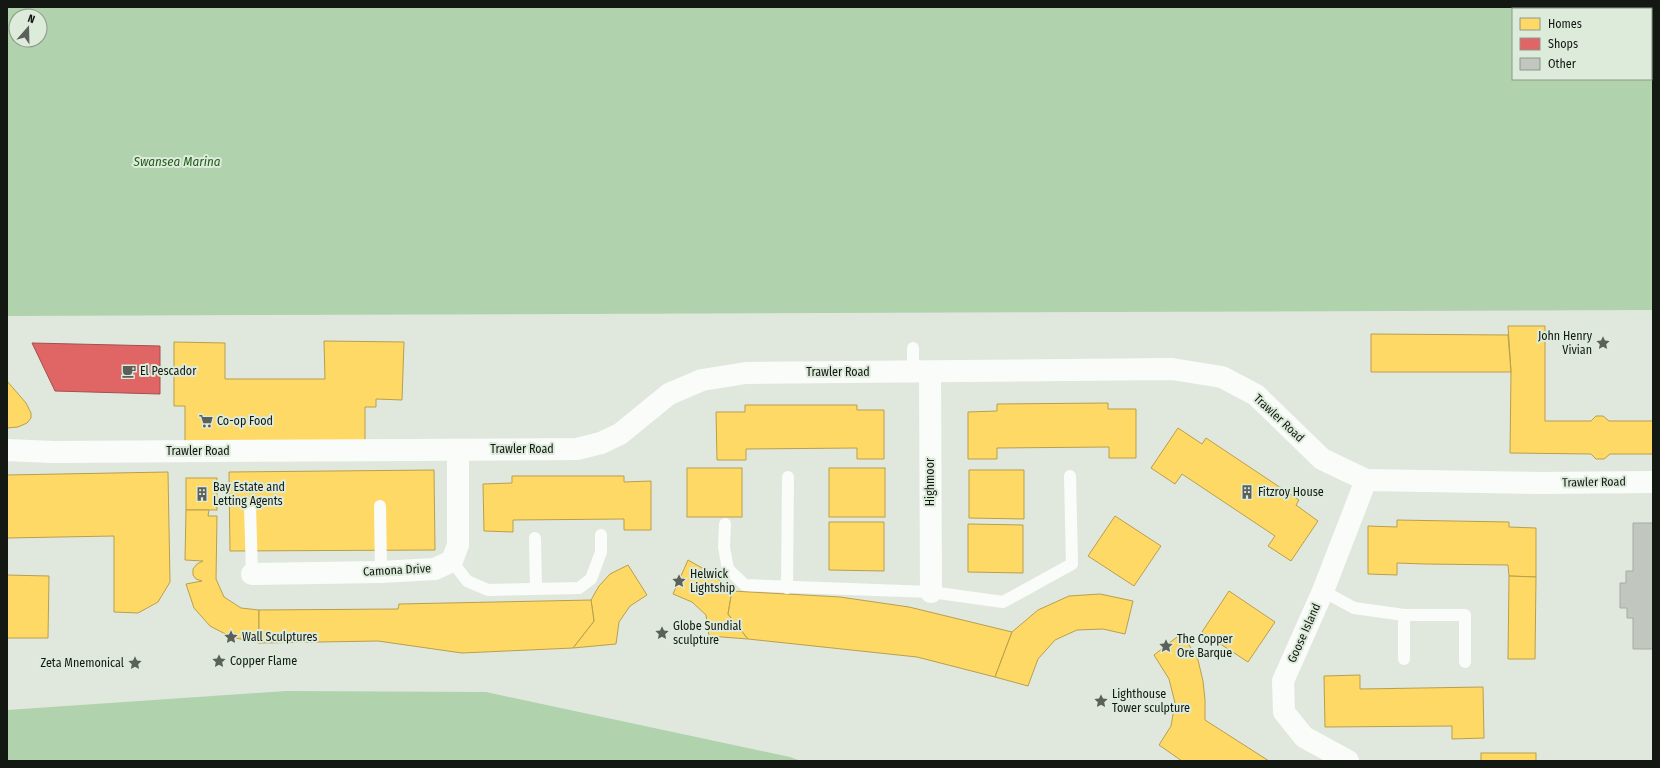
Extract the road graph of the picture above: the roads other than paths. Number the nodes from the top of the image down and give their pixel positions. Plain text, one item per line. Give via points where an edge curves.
1 (913, 348) dead end
2 (922, 372) junction
3 (7, 450) edge
4 (458, 450) junction
5 (1070, 476) dead end
6 (788, 477) dead end
7 (1366, 480) junction
8 (1653, 482) edge
9 (250, 506) dead end
10 (380, 506) dead end
11 (724, 524) dead end
12 (601, 535) dead end
13 (535, 538) dead end
14 (452, 561) junction
15 (381, 572) junction
16 (252, 574) joint
17 (787, 588) junction
18 (536, 589) junction
19 (1323, 591) junction
20 (931, 592) junction
21 (1404, 615) junction
22 (1404, 659) dead end
23 (1465, 662) dead end
24 (1348, 761) edge

1 - 2 lane
2 - 4 street, Trawler Road via 746,373 702,380 669,394 620,434 601,443 577,449
2 - 7 street, Trawler Road via 1172,369 1222,377 1256,395 1322,459
2 - 20 street, Highmoor
3 - 4 street, Trawler Road
4 - 14 street via 458,545
5 - 20 lane via 1072,564 1004,602
6 - 17 lane
7 - 8 street, Trawler Road
7 - 19 street, Goose Island
9 - 16 lane
10 - 15 lane
11 - 17 lane via 724,547 728,569 745,585
12 - 18 lane via 601,552 591,579 579,588
13 - 18 lane
14 - 15 street, Camona Drive via 435,569
14 - 18 lane via 467,581 488,590
15 - 16 street, Camona Drive
17 - 20 lane
19 - 21 lane via 1354,608
19 - 24 street, Goose Island via 1282,681 1284,712 1304,737
21 - 22 lane
21 - 23 lane via 1465,615

